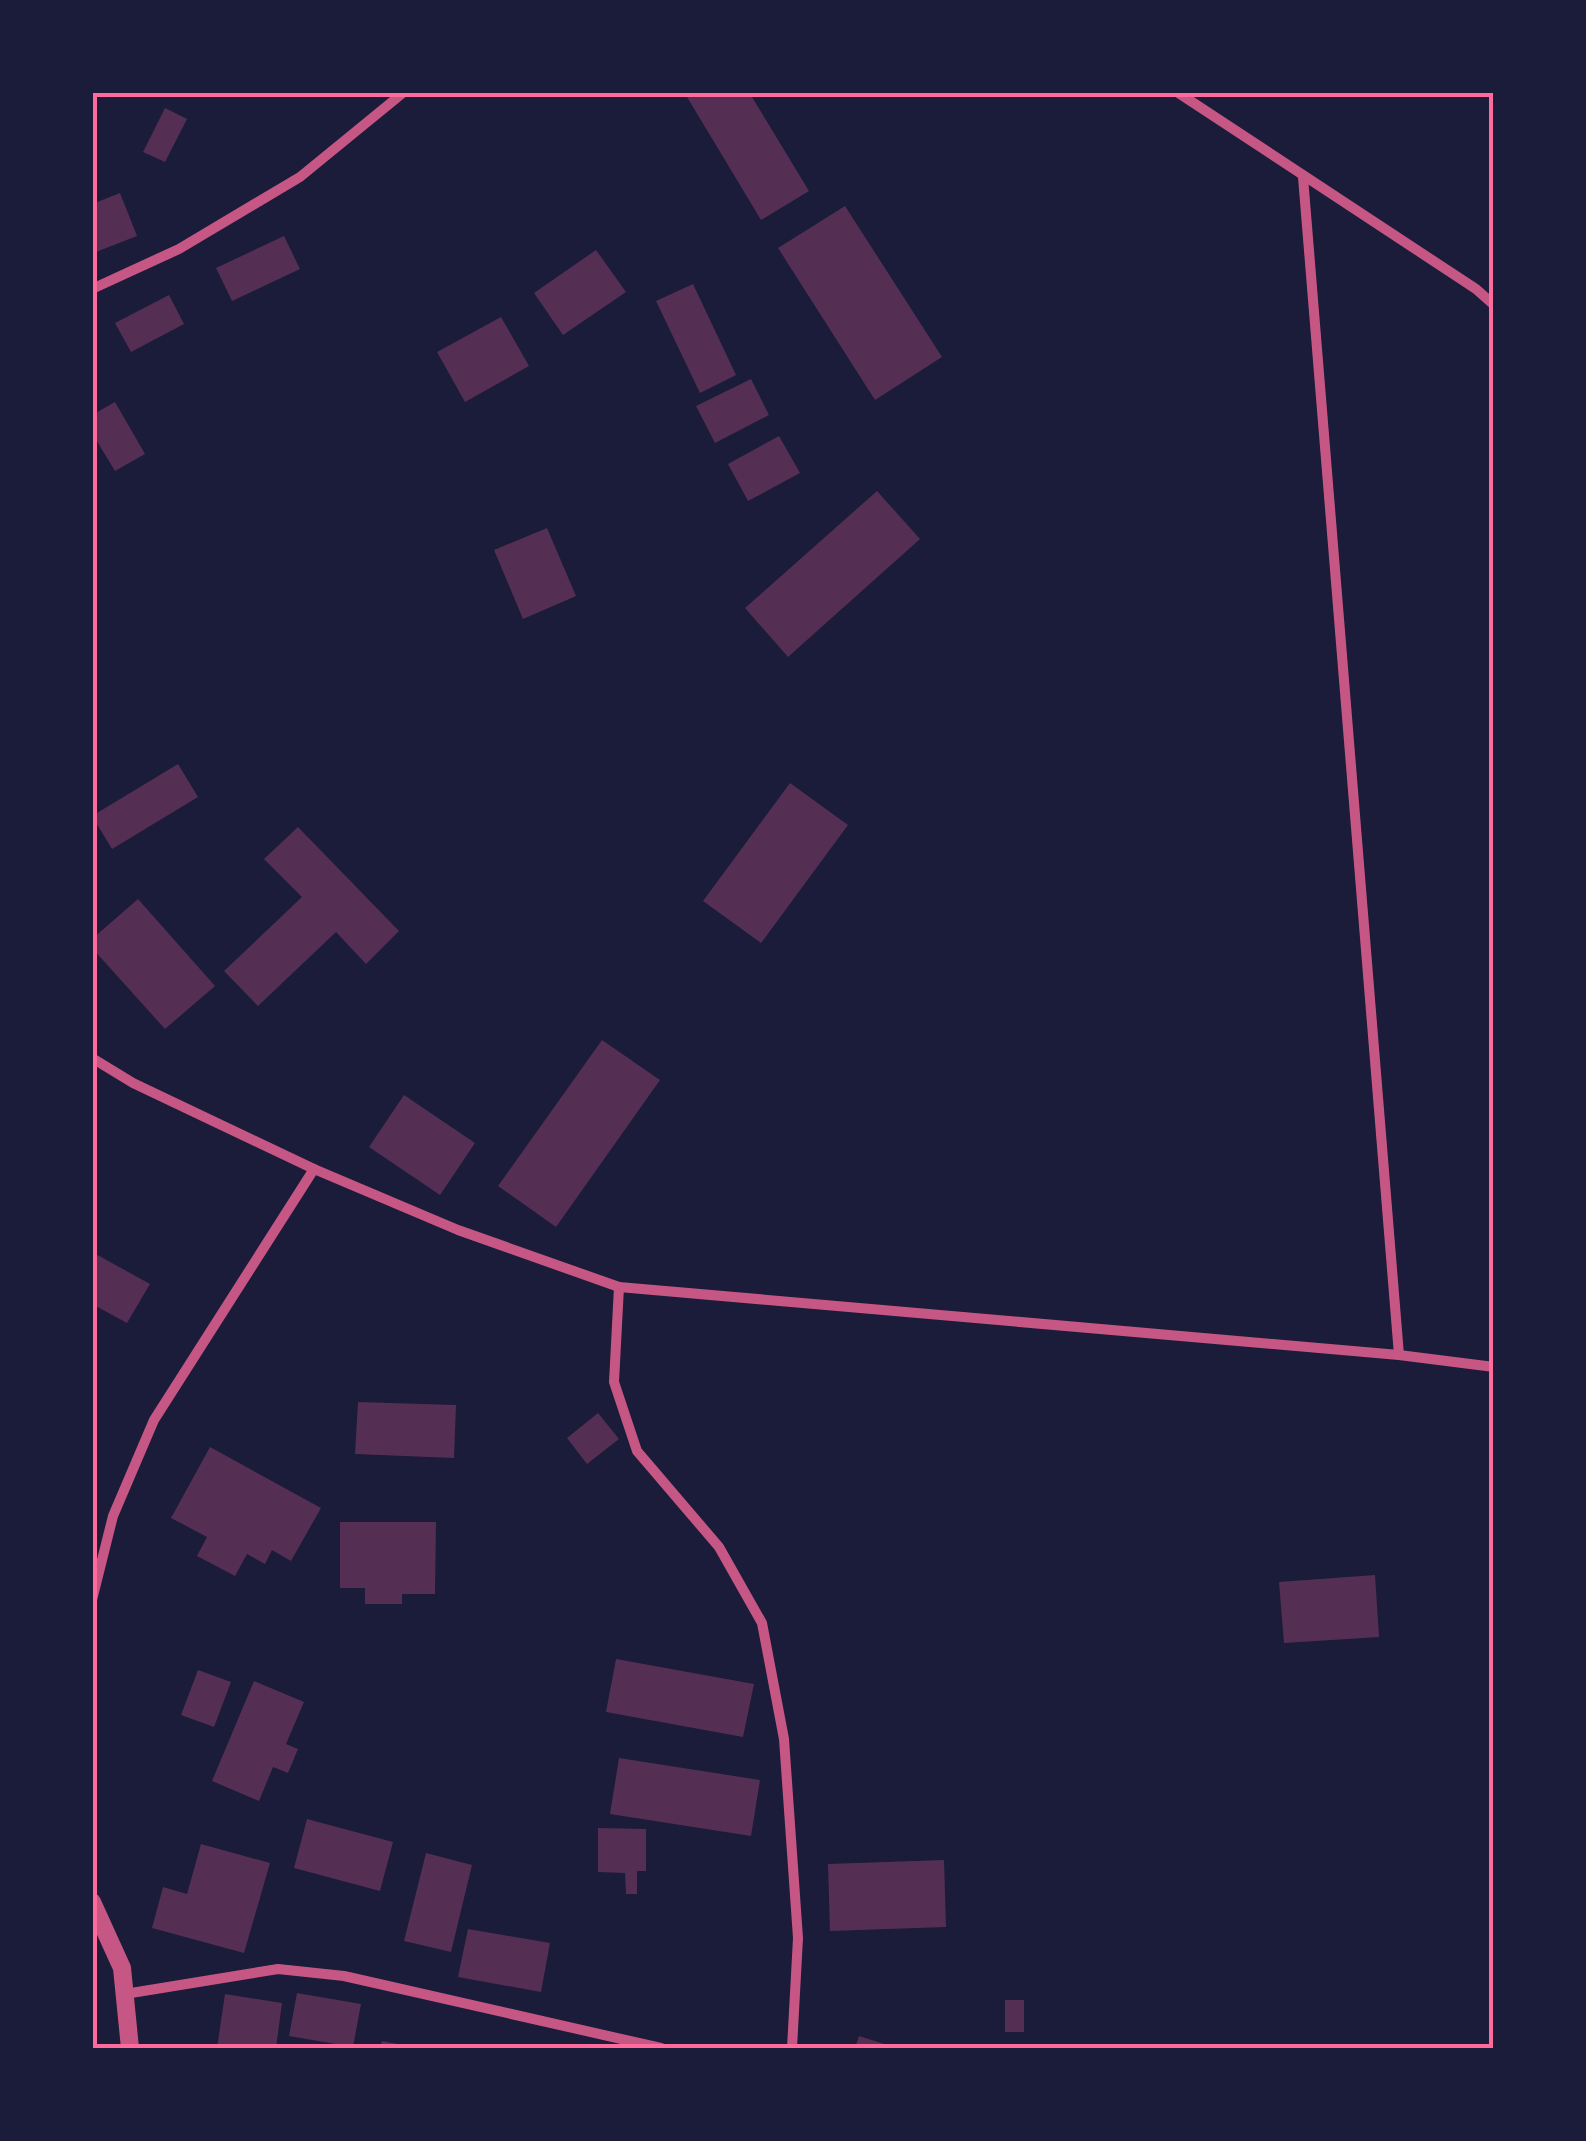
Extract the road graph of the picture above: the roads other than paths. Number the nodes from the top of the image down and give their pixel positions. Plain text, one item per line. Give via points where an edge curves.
1 (404, 92) edge
2 (1177, 92) edge
3 (1303, 177) junction
4 (92, 289) edge
5 (1494, 305) edge
6 (92, 1058) edge
7 (314, 1169) junction
8 (618, 1287) junction
9 (1400, 1355) junction
10 (1494, 1368) edge
11 (92, 1600) edge
12 (92, 1902) edge
13 (126, 1994) junction
14 (130, 2048) edge
15 (661, 2048) edge
16 (792, 2048) edge

1 - 4 street via 300,178 179,249
2 - 3 street
3 - 5 street
3 - 9 street
6 - 7 street
7 - 8 street
7 - 11 street via 154,1420 113,1516
8 - 9 street
8 - 16 street via 614,1382 637,1451 719,1547 762,1623 784,1739 798,1938
9 - 10 street
12 - 13 street via 122,1968
13 - 14 street
13 - 15 street via 294,1970

